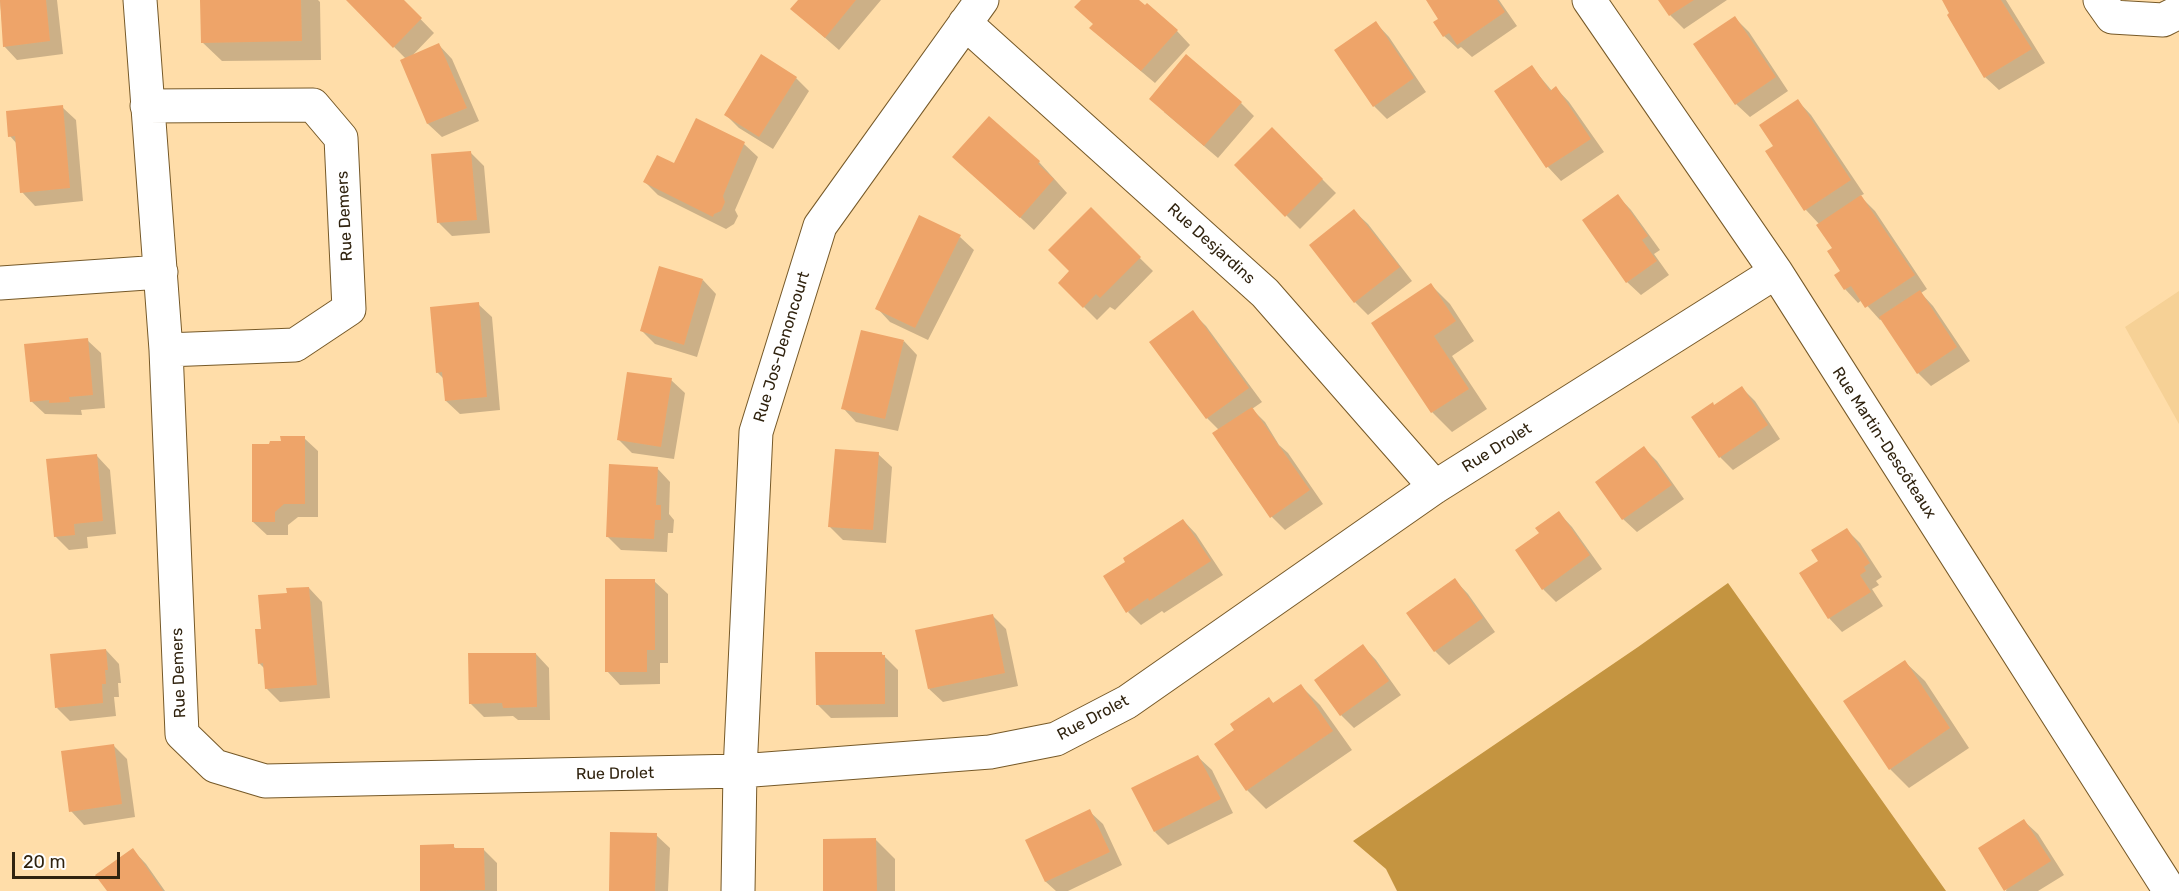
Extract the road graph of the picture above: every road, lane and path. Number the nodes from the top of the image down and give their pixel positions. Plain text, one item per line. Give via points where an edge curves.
1 (140, 0) edge
2 (1589, 0) edge
3 (2100, 0) edge
4 (974, 11) edge
5 (2179, 12) edge
6 (147, 106) junction
7 (162, 272) junction
8 (1776, 272) junction
9 (0, 283) edge
10 (166, 350) junction
11 (1436, 487) junction
12 (215, 766) joint
13 (740, 771) junction
14 (738, 891) edge
15 (2170, 891) edge

1 - 6 street, Rue Demers
2 - 8 street, Rue Martin-Descôteaux
3 - 5 street via 2112,17 2163,20
4 - 11 street, Rue Desjardins via 1265,292
4 - 13 street, Rue Jos-Denoncourt via 820,226 756,432
6 - 7 street, Rue Demers
6 - 10 street, Rue Demers via 313,105 341,138 349,309 296,345
7 - 9 street
7 - 10 street, Rue Demers
8 - 11 street, Rue Drolet
8 - 15 street, Rue Martin-Descôteaux
10 - 12 street, Rue Demers via 182,734
11 - 13 street, Rue Drolet via 1127,702 1056,739 990,752
12 - 13 street, Rue Drolet via 265,781
13 - 14 street, Rue Jos-Denoncourt

